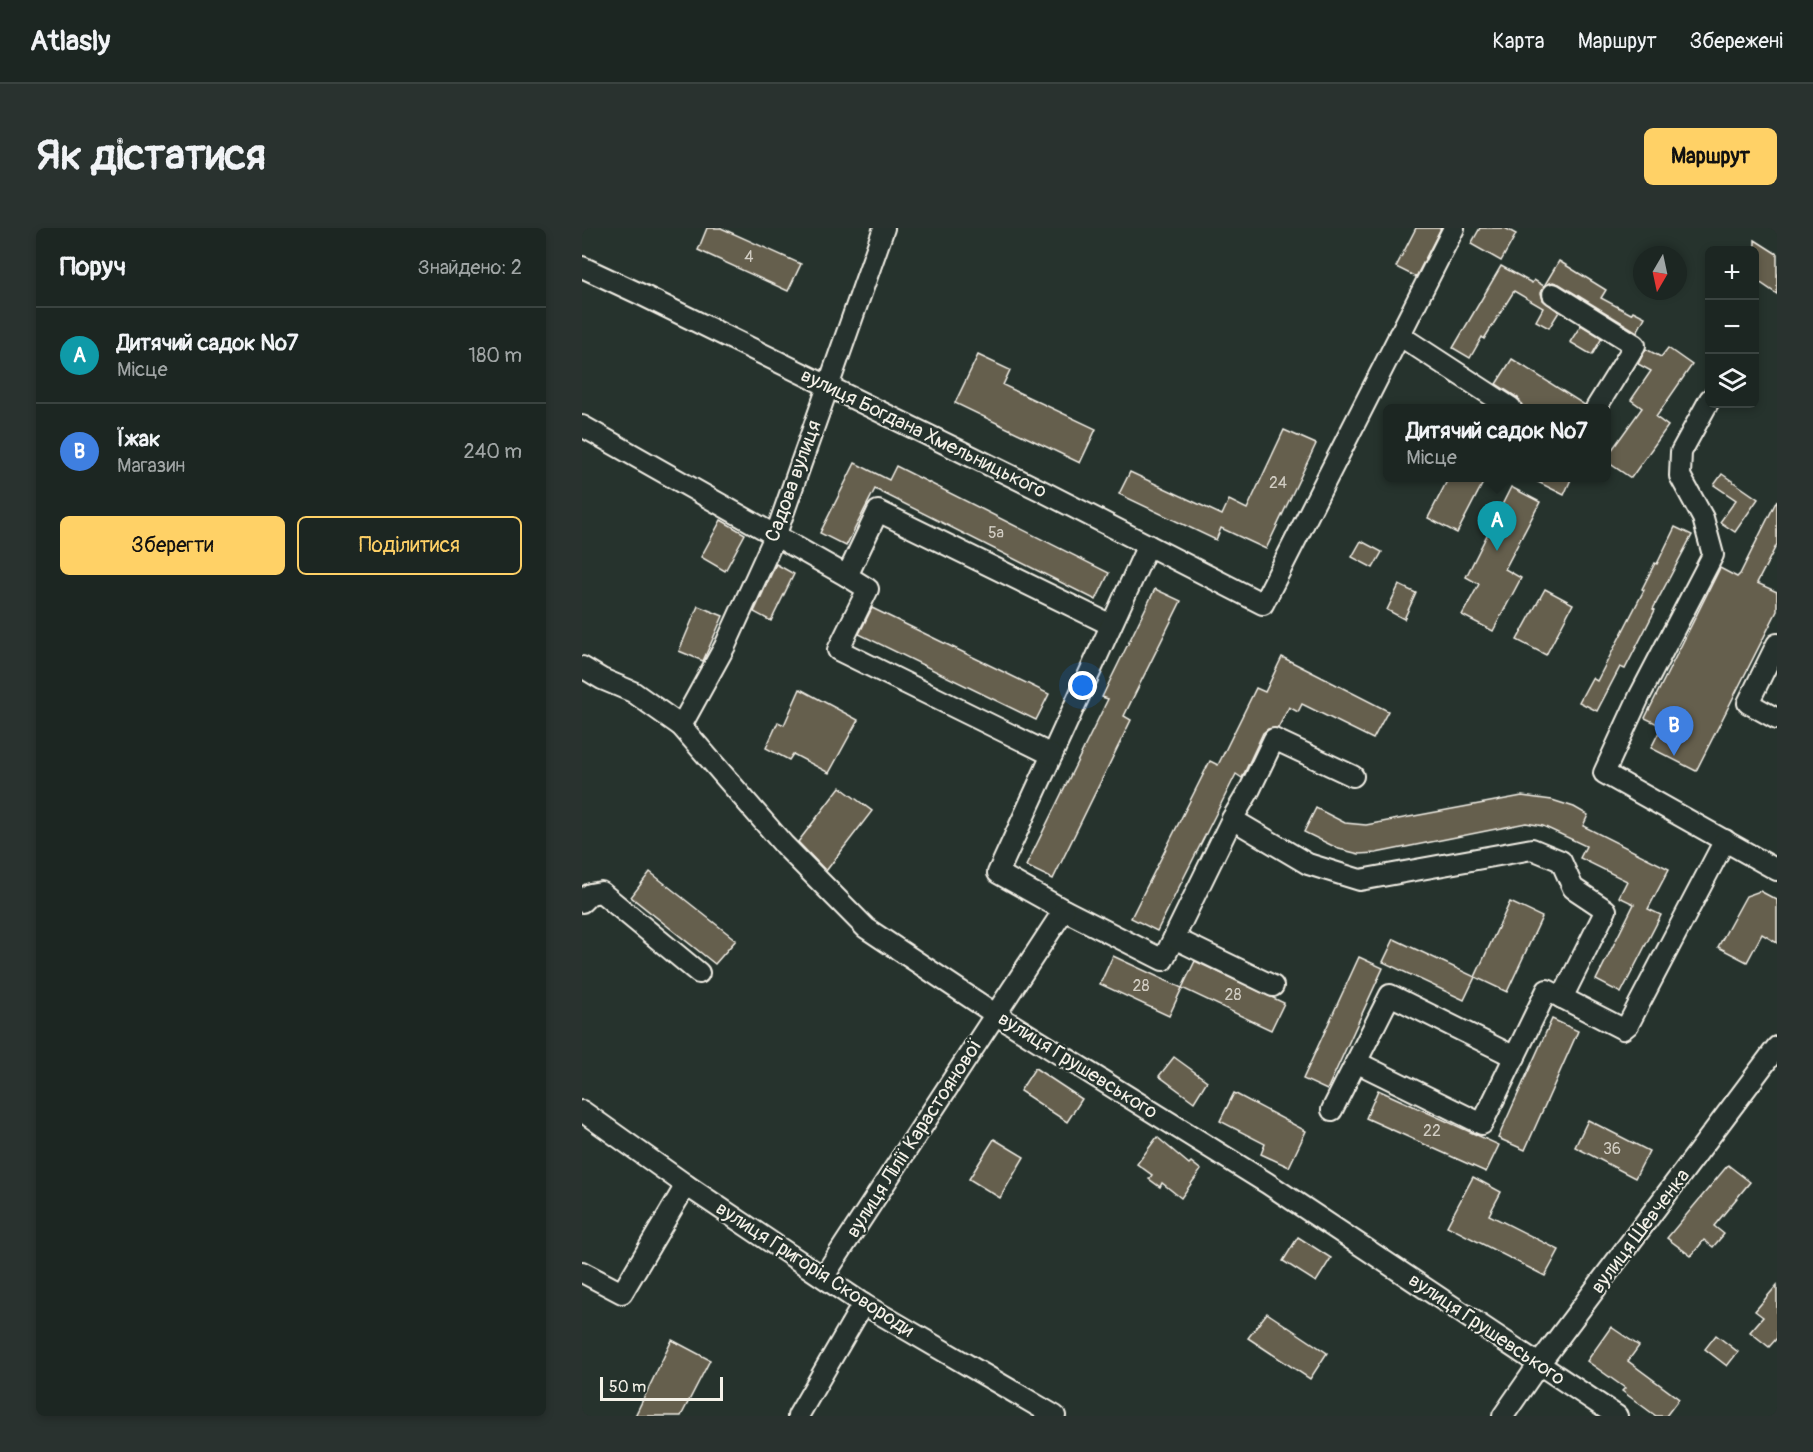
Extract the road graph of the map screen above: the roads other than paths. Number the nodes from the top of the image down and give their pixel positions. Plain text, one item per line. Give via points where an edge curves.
1 (884, 228) edge
2 (1454, 228) edge
3 (582, 267) edge
4 (1553, 294) dead end
5 (1399, 335) junction
6 (827, 386) junction
7 (1505, 404) edge
8 (1598, 404) edge
9 (1705, 408) edge
10 (582, 426) edge
11 (776, 534) junction
12 (1148, 544) junction
13 (847, 576) junction
14 (1111, 625) junction
15 (1777, 644) edge
16 (582, 667) edge
17 (602, 679) junction
18 (582, 681) edge
19 (1777, 719) edge
20 (681, 726) junction
21 (1052, 755) junction
22 (1353, 776) dead end
23 (1232, 819) junction
24 (1725, 840) junction
25 (1777, 870) edge
26 (582, 902) edge
27 (1064, 910) junction
28 (1174, 939) junction
29 (699, 973) dead end
30 (1273, 986) dead end
31 (1562, 998) junction
32 (995, 1014) junction
33 (1777, 1047) edge
34 (1515, 1057) junction
35 (1356, 1062) junction
36 (1332, 1110) dead end
37 (582, 1111) edge
38 (686, 1185) junction
39 (582, 1272) edge
40 (824, 1276) junction
41 (863, 1304) junction
42 (1539, 1364) junction
43 (798, 1416) edge
44 (1055, 1416) edge
45 (1503, 1416) edge
46 (1617, 1416) edge

1 - 6 street, Садова вулиця
2 - 5 street
3 - 6 street, вулиця Богдана Хмельницького
4 - 8 street via 1635,345
5 - 7 street
5 - 12 street, вулиця Богдана Хмельницького via 1263,604
6 - 11 street, Садова вулиця
6 - 12 street, вулиця Богдана Хмельницького
9 - 24 street via 1681,452 1680,476 1702,518 1713,555 1604,773
10 - 11 street
11 - 13 street
11 - 20 street, Садова вулиця via 725,646
12 - 14 street
13 - 14 street via 878,511
13 - 21 street via 868,589 837,650
14 - 21 street
15 - 19 street via 1748,703
16 - 17 street, вулиця Грушевського
17 - 18 street
17 - 20 street, вулиця Грушевського via 633,692
20 - 32 street, вулиця Грушевського via 784,845 866,928
21 - 27 street via 998,873
22 - 23 street via 1274,739
23 - 28 street
23 - 31 street via 1308,864 1360,880 1532,849 1561,861 1573,888 1606,910
24 - 25 street
24 - 31 street via 1623,1029
26 - 29 street via 590,894 602,892
27 - 28 street via 1163,960
27 - 32 street, вулиця Лілії Карастоянової
28 - 30 street
31 - 34 street via 1547,990
32 - 40 street, вулиця Лілії Карастоянової
32 - 42 street, вулиця Грушевського via 1267,1183
33 - 42 street, вулиця Шевченка
34 - 35 street via 1390,995
34 - 35 street via 1482,1124
35 - 36 street
37 - 38 street, вулиця Григорія Сковороди
38 - 39 street via 622,1293
38 - 40 street, вулиця Григорія Сковороди
40 - 41 street, вулиця Григорія Сковороди
41 - 43 street
41 - 44 street, вулиця Григорія Сковороди
42 - 45 street, вулиця Шевченка
42 - 46 street, вулиця Грушевського

